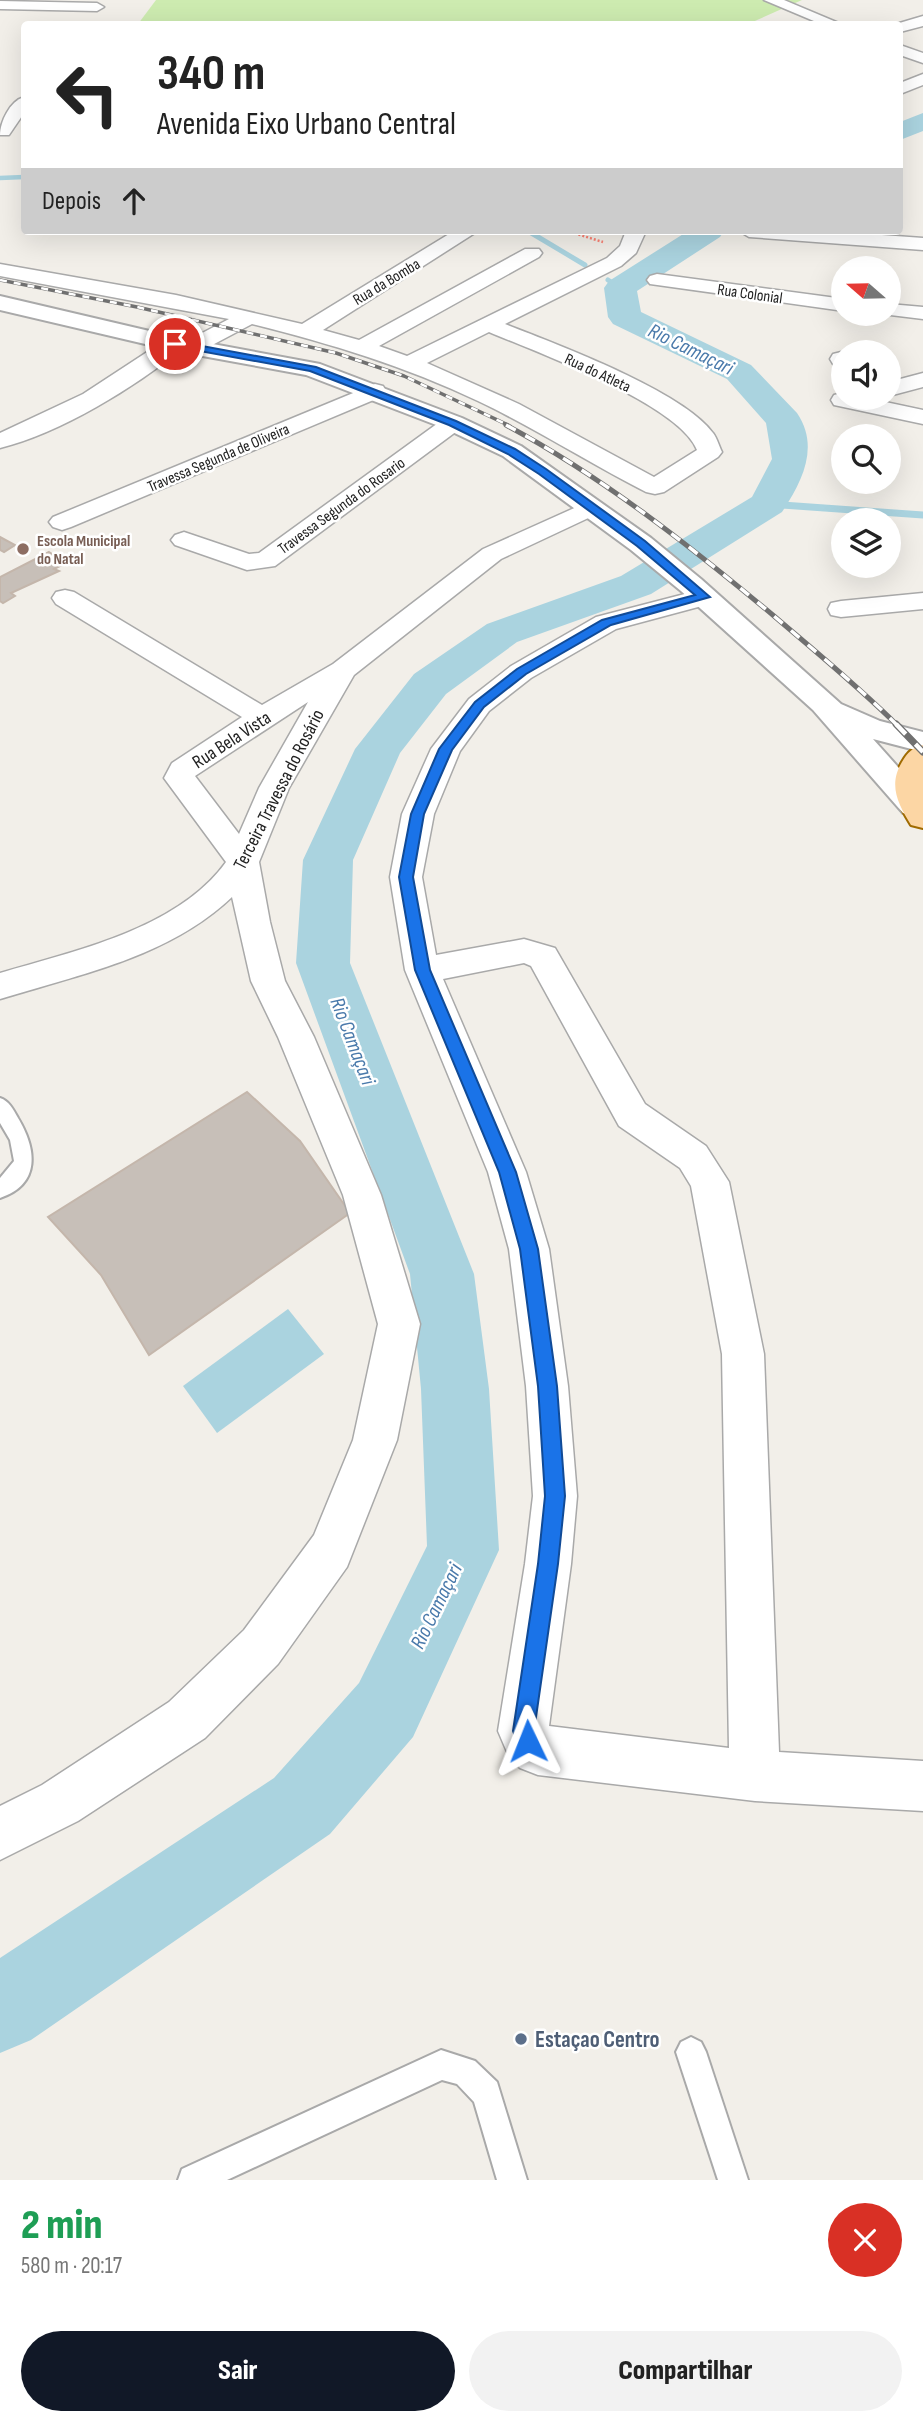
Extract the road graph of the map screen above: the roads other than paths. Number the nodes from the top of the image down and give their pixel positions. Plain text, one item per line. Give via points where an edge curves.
1 (771, 0) edge
2 (25, 3) edge
3 (99, 4) edge
4 (0, 5) edge
5 (86, 21) edge
6 (825, 21) edge
7 (923, 22) edge
8 (8, 24) dead end
9 (903, 27) edge
10 (903, 51) edge
11 (923, 58) edge
12 (923, 79) edge
13 (903, 88) edge
14 (21, 106) edge
15 (1, 130) edge
16 (21, 133) edge
17 (462, 235) edge
18 (634, 235) edge
19 (803, 235) edge
20 (923, 244) edge
21 (532, 253) dead end
22 (0, 270) edge
23 (657, 280) dead end
24 (0, 303) edge
25 (831, 303) edge
26 (901, 311) edge
27 (923, 313) edge
28 (249, 317) junction
29 (487, 324) junction
30 (304, 332) junction
31 (184, 345) junction
32 (360, 348) junction
33 (408, 364) junction
34 (901, 365) edge
35 (923, 367) edge
36 (923, 380) edge
37 (901, 386) edge
38 (375, 391) junction
39 (887, 410) edge
40 (923, 417) edge
41 (453, 423) junction
42 (0, 441) edge
43 (590, 508) junction
44 (62, 522) dead end
45 (184, 540) dead end
46 (697, 591) junction
47 (65, 598) dead end
48 (923, 601) edge
49 (841, 608) dead end
50 (343, 670) junction
51 (824, 703) junction
52 (262, 717) junction
53 (923, 742) edge
54 (923, 755) edge
55 (918, 811) edge
56 (243, 862) junction
57 (422, 970) junction
58 (3, 981) edge
59 (0, 1106) edge
60 (0, 1190) edge
61 (755, 1776) junction
62 (923, 1786) edge
63 (0, 1834) edge
64 (691, 2052) dead end
65 (193, 2180) edge
66 (512, 2180) edge
67 (733, 2180) edge

1 - 6 street
2 - 3 street
2 - 4 street
2 - 8 street
3 - 5 street
7 - 9 street
10 - 11 street
12 - 13 street
14 - 15 street
15 - 16 street
17 - 30 street, Rua da Bomba
18 - 29 street via 629,249 614,262
19 - 20 street
21 - 32 street
22 - 28 street
23 - 25 street, Rua Colonial
24 - 31 street
26 - 27 street
28 - 30 street
28 - 31 street
29 - 33 street
29 - 33 street, Rua do Atleta via 621,380 700,430 710,452 654,487 502,404
30 - 32 street
31 - 38 street via 294,364
31 - 42 street via 59,418
32 - 33 street
34 - 35 street
36 - 37 street
38 - 41 street
38 - 44 street, Travessa Segunda de Oliveira
39 - 40 street
41 - 43 street via 512,452
41 - 45 street, Travessa Segunda do Rosario via 266,560 247,562
43 - 46 street
43 - 50 street, Terceira Travessa do Rosário via 492,554
46 - 51 street
46 - 57 street via 606,623 521,672 479,705 446,749 418,814 406,877
47 - 52 street
48 - 49 street
50 - 52 street, Rua Bela Vista
50 - 56 street, Terceira Travessa do Rosário via 274,788
51 - 53 street via 869,728
51 - 55 street
52 - 56 street, Rua Bela Vista via 183,770 179,778
54 - 55 main road via 909,780
56 - 58 street, Terceira Travessa do Rosário via 229,883 207,902 124,949
56 - 63 street via 268,981 362,1195 399,1324 375,1440 331,1551 261,1647 187,1720 60,1803
57 - 61 street via 524,951 543,957 632,1115 693,1157 710,1182 743,1354
57 - 61 street via 507,1172 529,1249 546,1373 555,1496 523,1731 538,1750
59 - 60 lane via 21,1139 25,1162 16,1180
61 - 62 street
64 - 67 lane
65 - 66 lane via 441,2065 465,2071 486,2093

